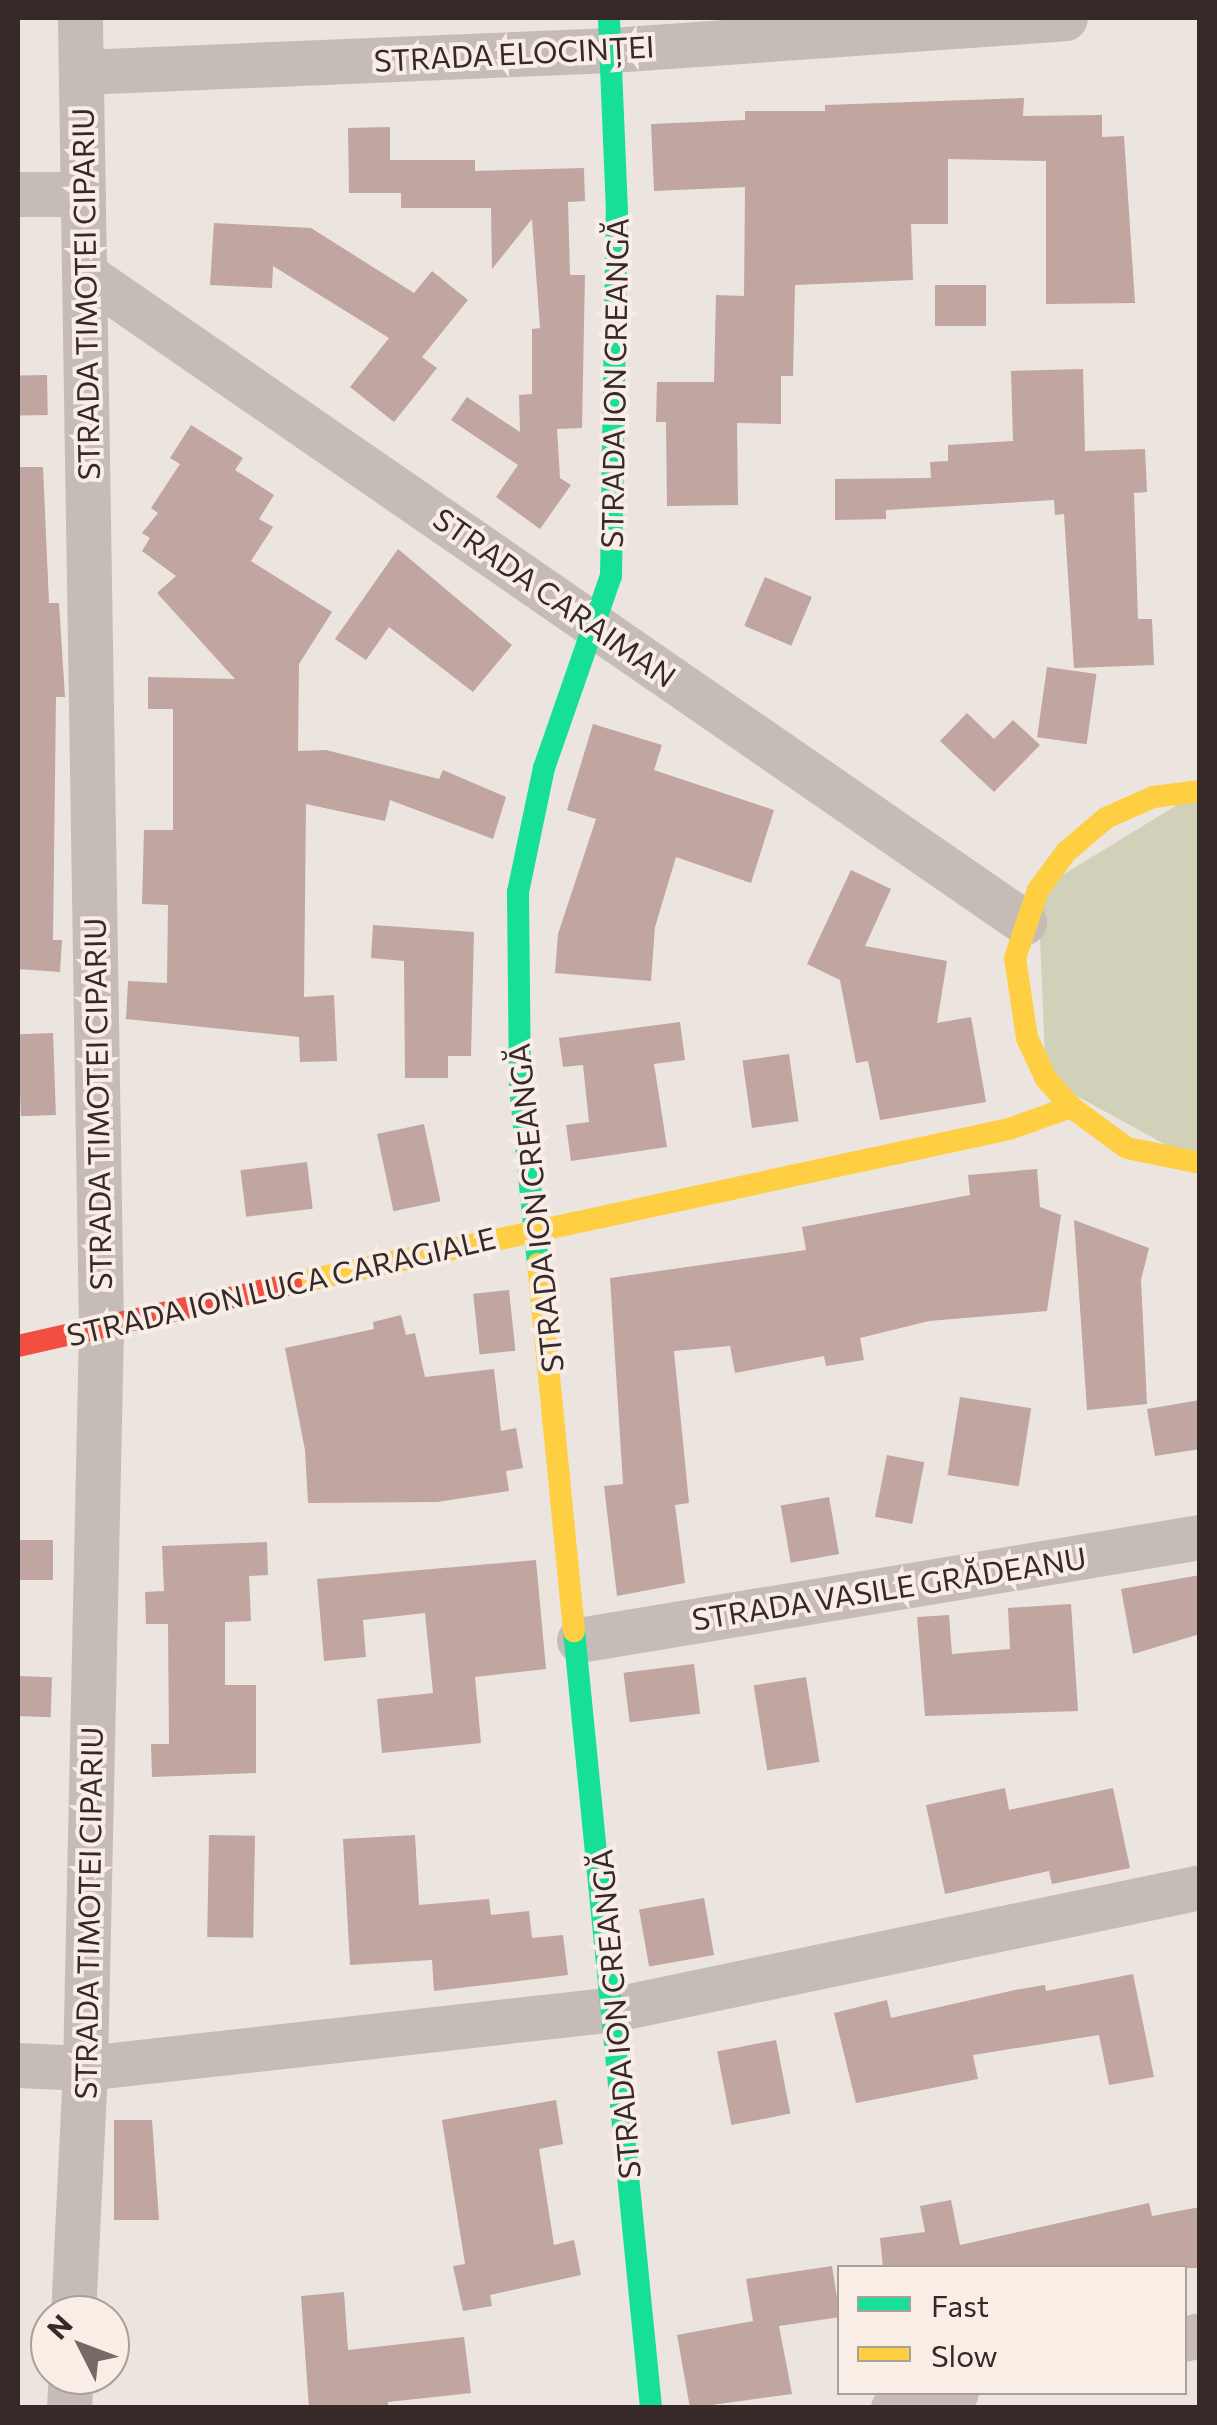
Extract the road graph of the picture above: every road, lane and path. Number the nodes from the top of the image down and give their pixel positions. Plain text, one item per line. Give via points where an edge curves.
1 (80, 18) edge
2 (1064, 18) edge
3 (610, 34) edge
4 (82, 72) junction
5 (18, 194) edge
6 (83, 194) junction
7 (85, 274) junction
8 (597, 626) junction
9 (1200, 791) edge
10 (1024, 922) junction
11 (1071, 1108) junction
12 (1200, 1164) edge
13 (538, 1227) junction
14 (100, 1330) junction
15 (18, 1346) edge
16 (1200, 1537) edge
17 (580, 1640) junction
18 (1200, 1887) edge
19 (616, 2009) junction
20 (18, 2065) edge
21 (85, 2068) junction
22 (75, 2295) edge
23 (944, 2395) edge
24 (651, 2408) edge
25 (893, 2408) edge

1 - 4 street, STRADA TIMOTEI CIPARIU
2 - 3 street, STRADA ELOCINȚEI
3 - 4 street, STRADA ELOCINȚEI
3 - 8 street, STRADA ION CREANGĂ via 617,211 611,557
4 - 6 street, STRADA TIMOTEI CIPARIU
5 - 6 street
6 - 7 street, STRADA TIMOTEI CIPARIU
7 - 8 street, STRADA CARAIMAN
7 - 14 street, STRADA TIMOTEI CIPARIU
8 - 10 street, STRADA CARAIMAN
8 - 13 street, STRADA ION CREANGĂ via 544,768 518,892 520,1087
9 - 10 street via 1154,797 1106,818 1066,852
10 - 11 street via 1016,958 1027,1038 1046,1078
11 - 12 street via 1127,1148
11 - 13 street, STRADA ION LUCA CARAGIALE via 1009,1129
13 - 14 street, STRADA ION LUCA CARAGIALE
13 - 17 street, STRADA ION CREANGĂ
14 - 15 street, STRADA ION LUCA CARAGIALE
14 - 21 street, STRADA TIMOTEI CIPARIU
16 - 17 street, STRADA VASILE GRĂDEANU
17 - 19 street, STRADA ION CREANGĂ
18 - 19 street
19 - 21 street
19 - 24 street, STRADA ION CREANGĂ
20 - 21 street
21 - 22 street, STRADA TIMOTEI CIPARIU
23 - 25 street

